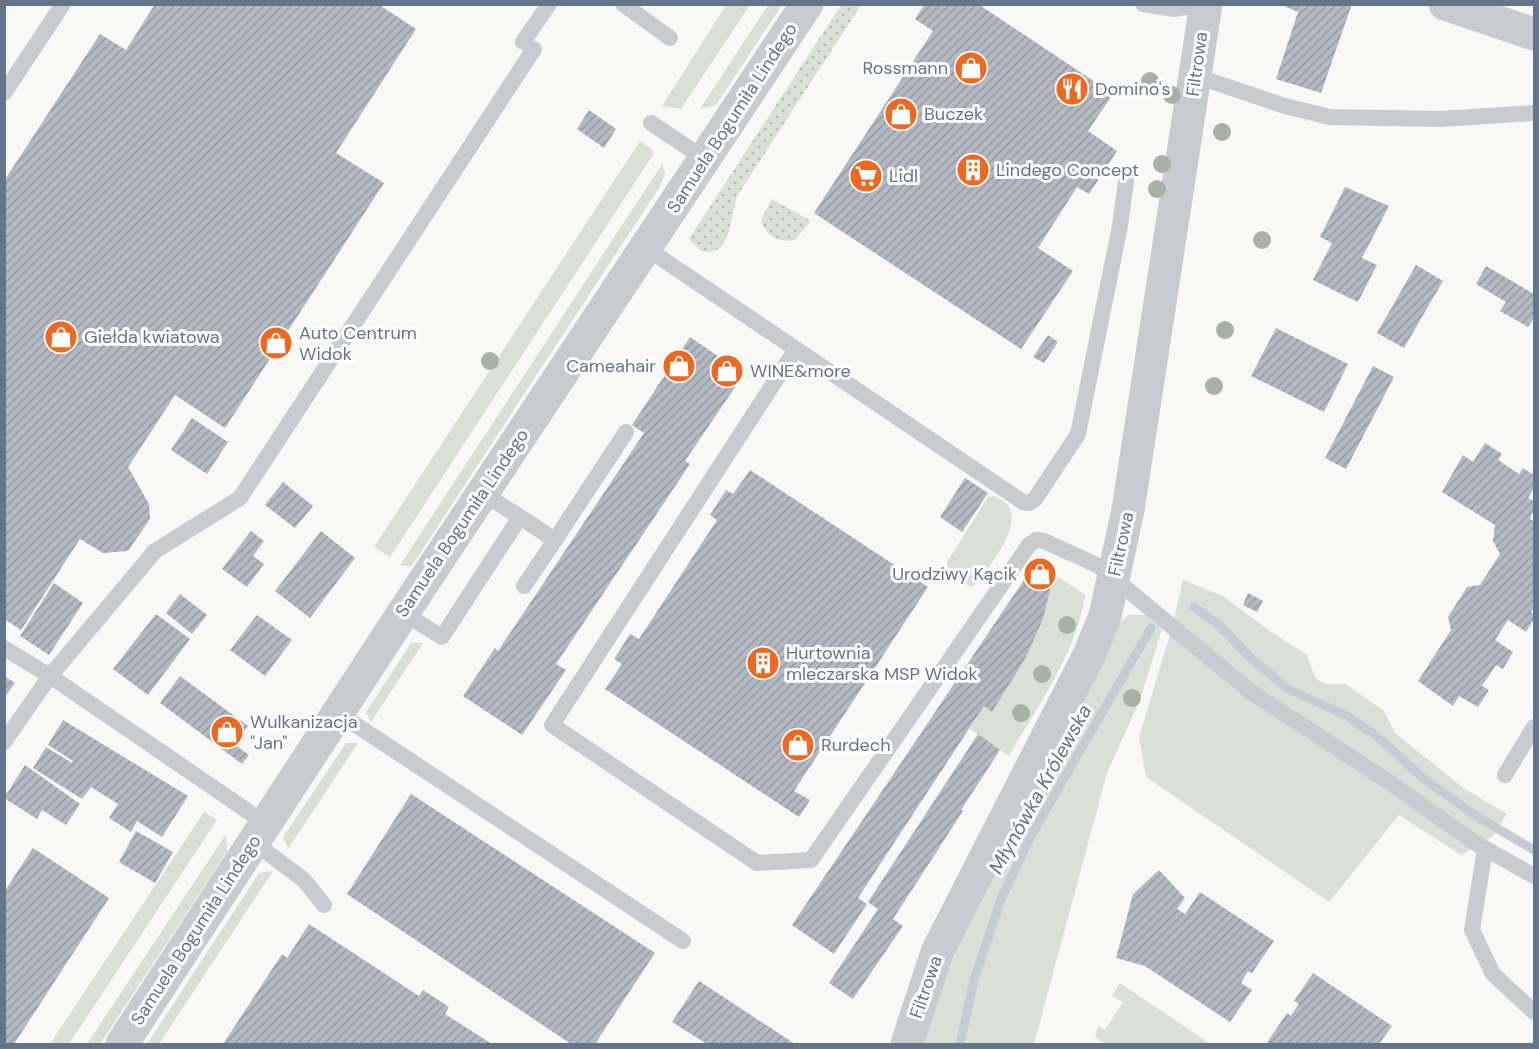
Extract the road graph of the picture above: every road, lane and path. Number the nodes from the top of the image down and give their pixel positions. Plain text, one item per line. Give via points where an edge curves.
1 (63, 4) edge
2 (549, 4) edge
3 (623, 4) edge
4 (807, 4) edge
5 (1143, 4) edge
6 (1204, 4) edge
7 (1445, 4) edge
8 (1534, 34) edge
9 (670, 38) dead end
10 (1196, 76) junction
11 (4, 93) edge
12 (1534, 113) edge
13 (651, 123) dead end
14 (705, 159) junction
15 (1126, 181) dead end
16 (646, 248) junction
17 (796, 348) junction
18 (626, 432) dead end
19 (482, 493) junction
20 (520, 517) junction
21 (555, 540) junction
22 (1114, 578) junction
23 (524, 586) dead end
24 (403, 613) junction
25 (4, 648) edge
26 (50, 675) junction
27 (338, 713) junction
28 (1534, 727) edge
29 (4, 742) edge
30 (1505, 775) dead end
31 (259, 833) junction
32 (1485, 849) junction
33 (1534, 876) edge
34 (324, 904) dead end
35 (683, 941) dead end
36 (1534, 1012) edge
37 (122, 1044) edge
38 (907, 1044) edge

1 - 11 lane
2 - 26 lane via 529,45 240,498 154,551
3 - 9 lane
4 - 14 street, Samuela Bogumiła Lindego
5 - 6 lane via 1174,9
6 - 10 street, Filtrowa
7 - 8 street
10 - 12 lane via 1330,117 1441,118
10 - 22 street, Filtrowa via 1145,414
13 - 14 lane
14 - 16 street, Samuela Bogumiła Lindego
15 - 17 lane via 1078,434 1029,503
16 - 17 lane
16 - 19 street, Samuela Bogumiła Lindego
17 - 22 lane via 552,725 757,863 811,860 1029,545 1036,540 1044,541 1099,566
18 - 21 lane
19 - 20 lane
19 - 24 street, Samuela Bogumiła Lindego
20 - 21 lane
20 - 24 lane via 442,637
21 - 23 lane
22 - 32 lane via 1251,692
22 - 38 street, Filtrowa via 1105,616 1090,653 937,952
24 - 27 street, Samuela Bogumiła Lindego
25 - 26 lane
26 - 29 lane
26 - 31 lane
27 - 31 street, Samuela Bogumiła Lindego
27 - 35 lane
28 - 30 lane
31 - 34 lane
31 - 37 street, Samuela Bogumiła Lindego
32 - 33 lane
32 - 36 lane via 1472,930 1493,974

